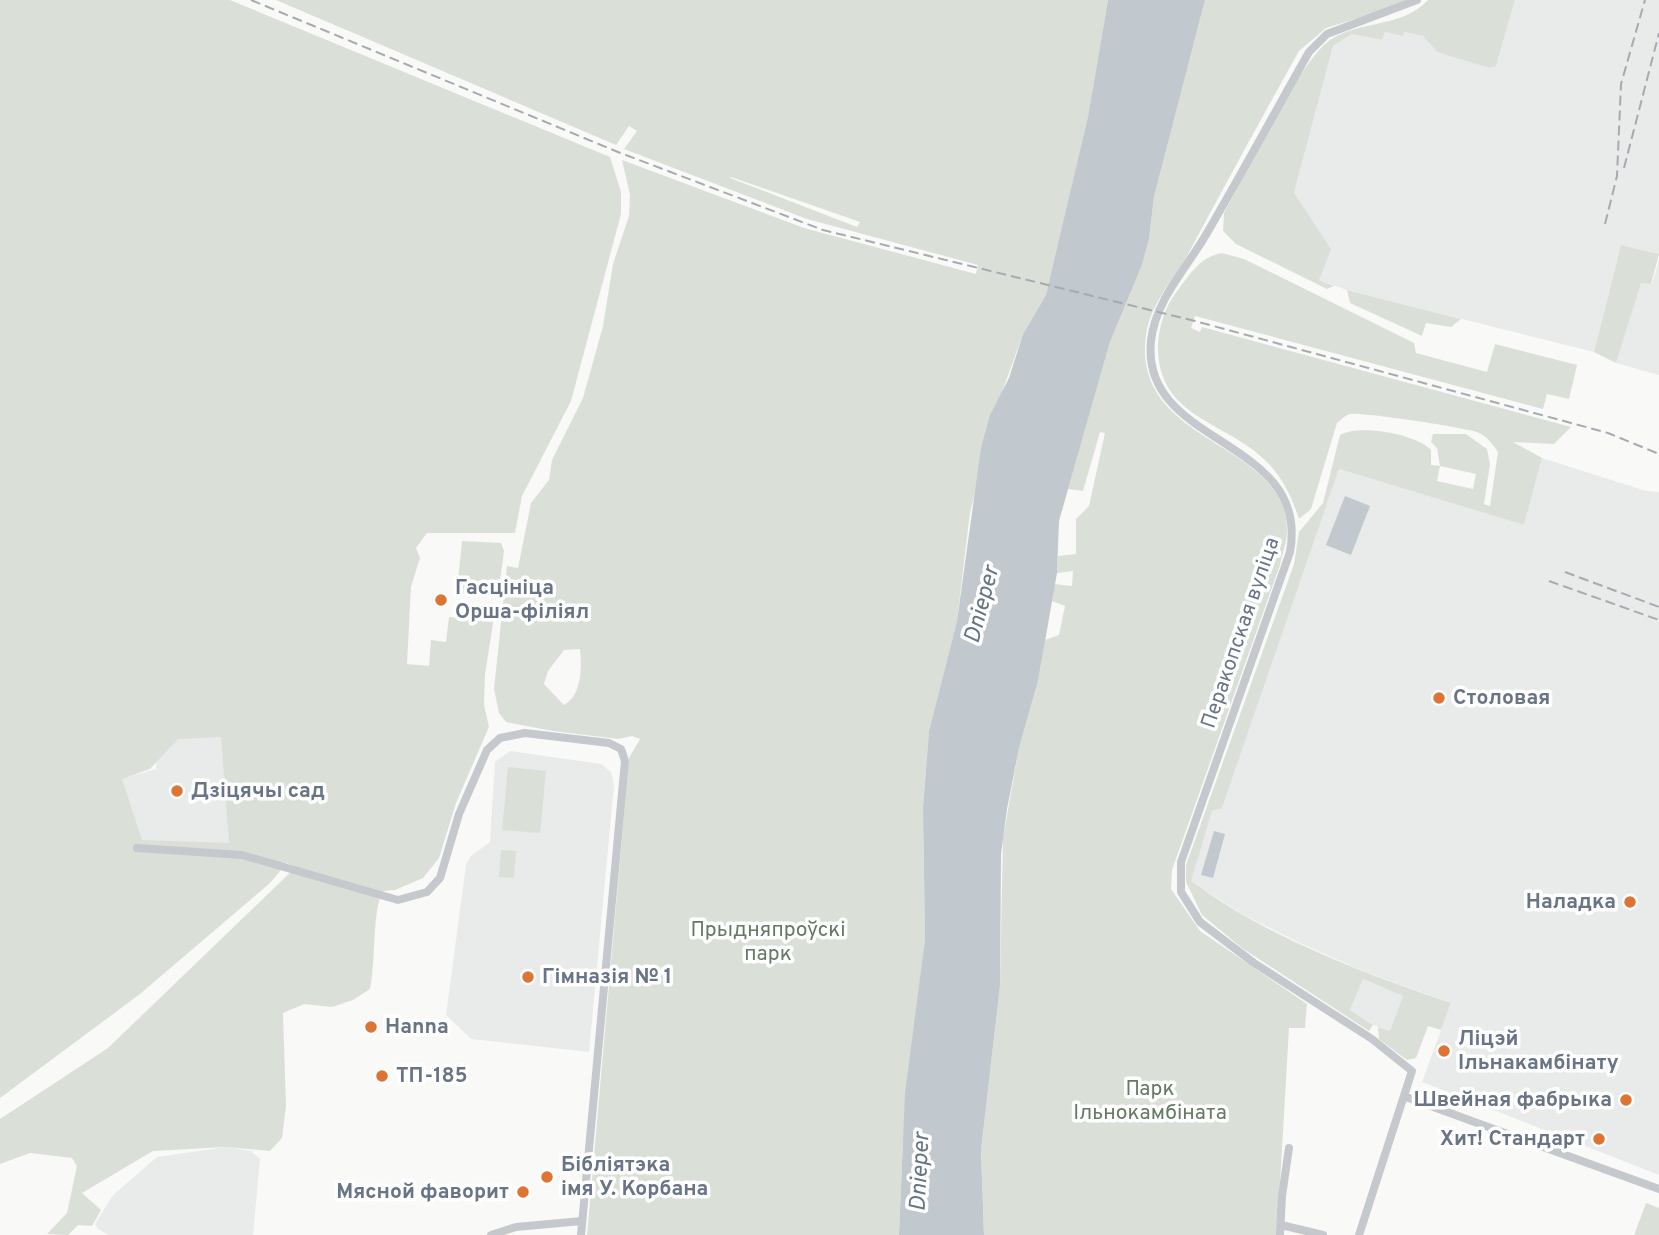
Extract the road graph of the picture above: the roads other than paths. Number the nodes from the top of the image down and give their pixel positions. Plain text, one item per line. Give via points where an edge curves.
1 (1417, 0) edge
2 (137, 848) dead end
3 (1406, 1097) junction
4 (1289, 1148) dead end
5 (1659, 1189) edge
6 (582, 1221) junction
7 (1281, 1230) edge
8 (491, 1235) edge
9 (581, 1235) edge
10 (1323, 1235) edge
11 (1359, 1235) edge

1 - 3 street, Перакопская вуліца via 1327,34 1309,52 1206,236 1164,299 1150,343 1153,371 1166,398 1191,421 1267,473 1285,499 1293,525 1290,552 1181,862 1181,892 1191,912 1214,934 1372,1039 1412,1071
2 - 6 street via 242,855 398,900 427,891 440,878 459,814 487,750 500,738 526,733 610,743 621,749 625,761
3 - 5 street
3 - 11 street
4 - 7 street
6 - 8 street via 538,1224
6 - 9 street
7 - 10 street

